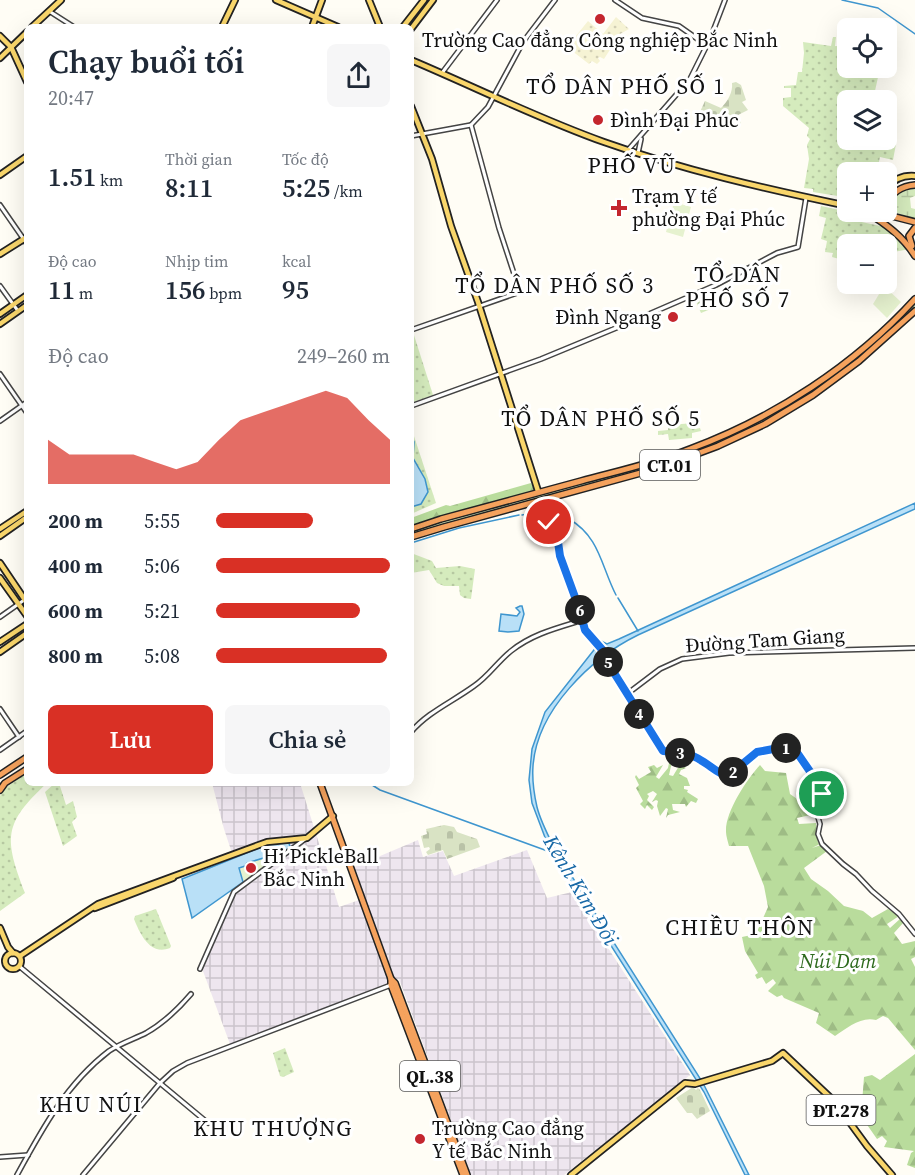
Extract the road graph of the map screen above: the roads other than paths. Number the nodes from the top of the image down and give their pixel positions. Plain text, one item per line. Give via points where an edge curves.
1 (61, 0) edge
2 (235, 0) edge
3 (276, 0) edge
4 (322, 0) edge
5 (369, 0) edge
6 (424, 0) edge
7 (433, 0) edge
8 (497, 0) edge
9 (555, 0) edge
10 (615, 0) edge
11 (725, 0) edge
12 (49, 11) junction
13 (316, 17) junction
14 (35, 24) edge
15 (69, 24) edge
16 (223, 24) edge
17 (313, 24) edge
18 (331, 24) edge
19 (379, 24) edge
20 (405, 24) edge
21 (414, 25) edge
22 (24, 35) edge
23 (0, 36) edge
24 (707, 45) junction
25 (10, 47) junction
26 (0, 58) edge
27 (414, 61) edge
28 (442, 73) junction
29 (24, 76) edge
30 (495, 96) junction
31 (414, 113) edge
32 (471, 125) junction
33 (423, 134) junction
34 (414, 136) edge
35 (641, 137) junction
36 (628, 150) junction
37 (638, 153) junction
38 (24, 158) edge
39 (0, 175) edge
40 (915, 176) edge
41 (897, 179) edge
42 (915, 183) edge
43 (897, 188) edge
44 (897, 190) edge
45 (806, 198) junction
46 (837, 204) edge
47 (0, 206) edge
48 (897, 216) edge
49 (897, 217) edge
50 (905, 219) junction
51 (882, 222) edge
52 (915, 222) edge
53 (915, 228) edge
54 (24, 237) edge
55 (24, 241) edge
56 (915, 250) edge
57 (0, 254) edge
58 (915, 256) edge
59 (0, 285) edge
60 (915, 293) edge
61 (24, 298) edge
62 (915, 299) edge
63 (14, 305) junction
64 (479, 306) junction
65 (24, 307) edge
66 (18, 311) junction
67 (915, 312) edge
68 (0, 314) edge
69 (892, 321) junction
70 (0, 324) edge
71 (414, 329) edge
72 (500, 372) junction
73 (0, 374) edge
74 (414, 405) edge
75 (22, 406) junction
76 (24, 409) edge
77 (0, 421) edge
78 (538, 491) dead end
79 (542, 503) dead end
80 (24, 513) edge
81 (24, 519) edge
82 (414, 528) edge
83 (0, 529) edge
84 (0, 536) edge
85 (414, 536) edge
86 (0, 564) edge
87 (0, 578) edge
88 (24, 597) edge
89 (24, 601) edge
90 (18, 604) junction
91 (24, 612) edge
92 (0, 616) edge
93 (583, 620) junction
94 (24, 626) edge
95 (24, 635) edge
96 (0, 642) edge
97 (915, 648) edge
98 (0, 652) edge
99 (615, 663) dead end
100 (610, 667) junction
101 (627, 694) junction
102 (0, 709) edge
103 (414, 729) edge
104 (24, 733) edge
105 (19, 737) junction
106 (0, 750) edge
107 (24, 759) edge
108 (24, 769) edge
109 (24, 769) edge
110 (0, 775) edge
111 (0, 785) edge
112 (321, 786) edge
113 (0, 790) edge
114 (333, 816) junction
115 (307, 838) junction
116 (0, 928) edge
117 (915, 934) edge
118 (0, 935) edge
119 (14, 953) junction
120 (20, 956) junction
121 (6, 958) junction
122 (6, 965) junction
123 (19, 966) junction
124 (0, 969) edge
125 (200, 969) dead end
126 (391, 982) junction
127 (191, 994) dead end
128 (116, 1047) junction
129 (160, 1083) junction
130 (208, 1123) dead end
131 (28, 1155) junction
132 (0, 1157) edge
133 (17, 1175) edge
134 (83, 1175) edge
135 (465, 1175) edge
136 (571, 1175) edge
137 (892, 1175) edge

1 - 12 main road
2 - 16 main road
3 - 13 main road
4 - 13 main road
5 - 19 main road
6 - 20 main road
7 - 21 main road
8 - 28 street
9 - 30 street via 522,44
10 - 24 street via 642,18 679,26
11 - 24 street
12 - 14 main road
12 - 15 street
13 - 17 main road
13 - 18 main road
22 - 25 main road
23 - 25 main road
24 - 35 street via 689,80
25 - 26 main road
25 - 29 main road
27 - 28 main road
28 - 30 main road
30 - 32 street
30 - 36 main road
31 - 33 main road
32 - 33 street
32 - 64 street via 520,292
33 - 34 street
33 - 64 main road
35 - 36 street
35 - 37 street
36 - 37 main road
37 - 45 main road
38 - 39 main road
40 - 41 main road
42 - 43 highway
42 - 44 highway
45 - 46 main road
45 - 72 street via 798,247 777,253 650,314
47 - 54 street
48 - 50 highway
49 - 50 highway
50 - 52 highway
51 - 58 highway
53 - 56 highway via 909,239
55 - 57 main road
59 - 63 street
60 - 69 highway
61 - 63 main road
62 - 69 highway, CT.01
63 - 66 street
63 - 68 main road
64 - 71 street
64 - 72 main road
65 - 66 main road
66 - 70 main road
67 - 85 highway, CT.01 via 813,395 765,424 702,453
69 - 82 highway, CT.01 via 809,388 692,449
72 - 74 street
72 - 78 main road
73 - 75 street
75 - 76 street
75 - 77 street
79 - 93 street
80 - 83 main road
81 - 84 main road
86 - 88 main road
87 - 90 main road
89 - 90 street
90 - 91 main road
90 - 92 street
93 - 100 street via 585,630 606,654
93 - 103 street via 538,635 510,652 490,674
94 - 96 main road
95 - 98 main road
97 - 101 street, Đường Tam Giang via 729,653 682,659 660,669
99 - 100 street
100 - 101 street
101 - 117 street via 663,751 701,759 722,774 728,776 757,752 784,747 795,751 821,789 817,814 822,844 906,921
102 - 105 street
104 - 105 street
105 - 106 street
107 - 110 highway
108 - 111 highway
109 - 113 highway
112 - 114 highway, QL.38
114 - 115 main road
114 - 126 highway, QL.38
115 - 120 main road via 270,841 90,909
115 - 125 street via 232,894
116 - 119 main road
118 - 121 main road
119 - 120 main road
119 - 121 main road
120 - 123 main road
121 - 122 main road
122 - 123 main road via 13,969
122 - 124 main road
123 - 128 street
126 - 129 street via 184,1064
126 - 135 highway, QL.38 via 395,983 408,1014
127 - 128 street via 149,1032
128 - 129 street
128 - 131 street via 56,1105
129 - 130 street
129 - 134 street
131 - 132 street
131 - 133 street
136 - 137 main road, ĐT.278 via 685,1083 772,1061 783,1053 834,1101

